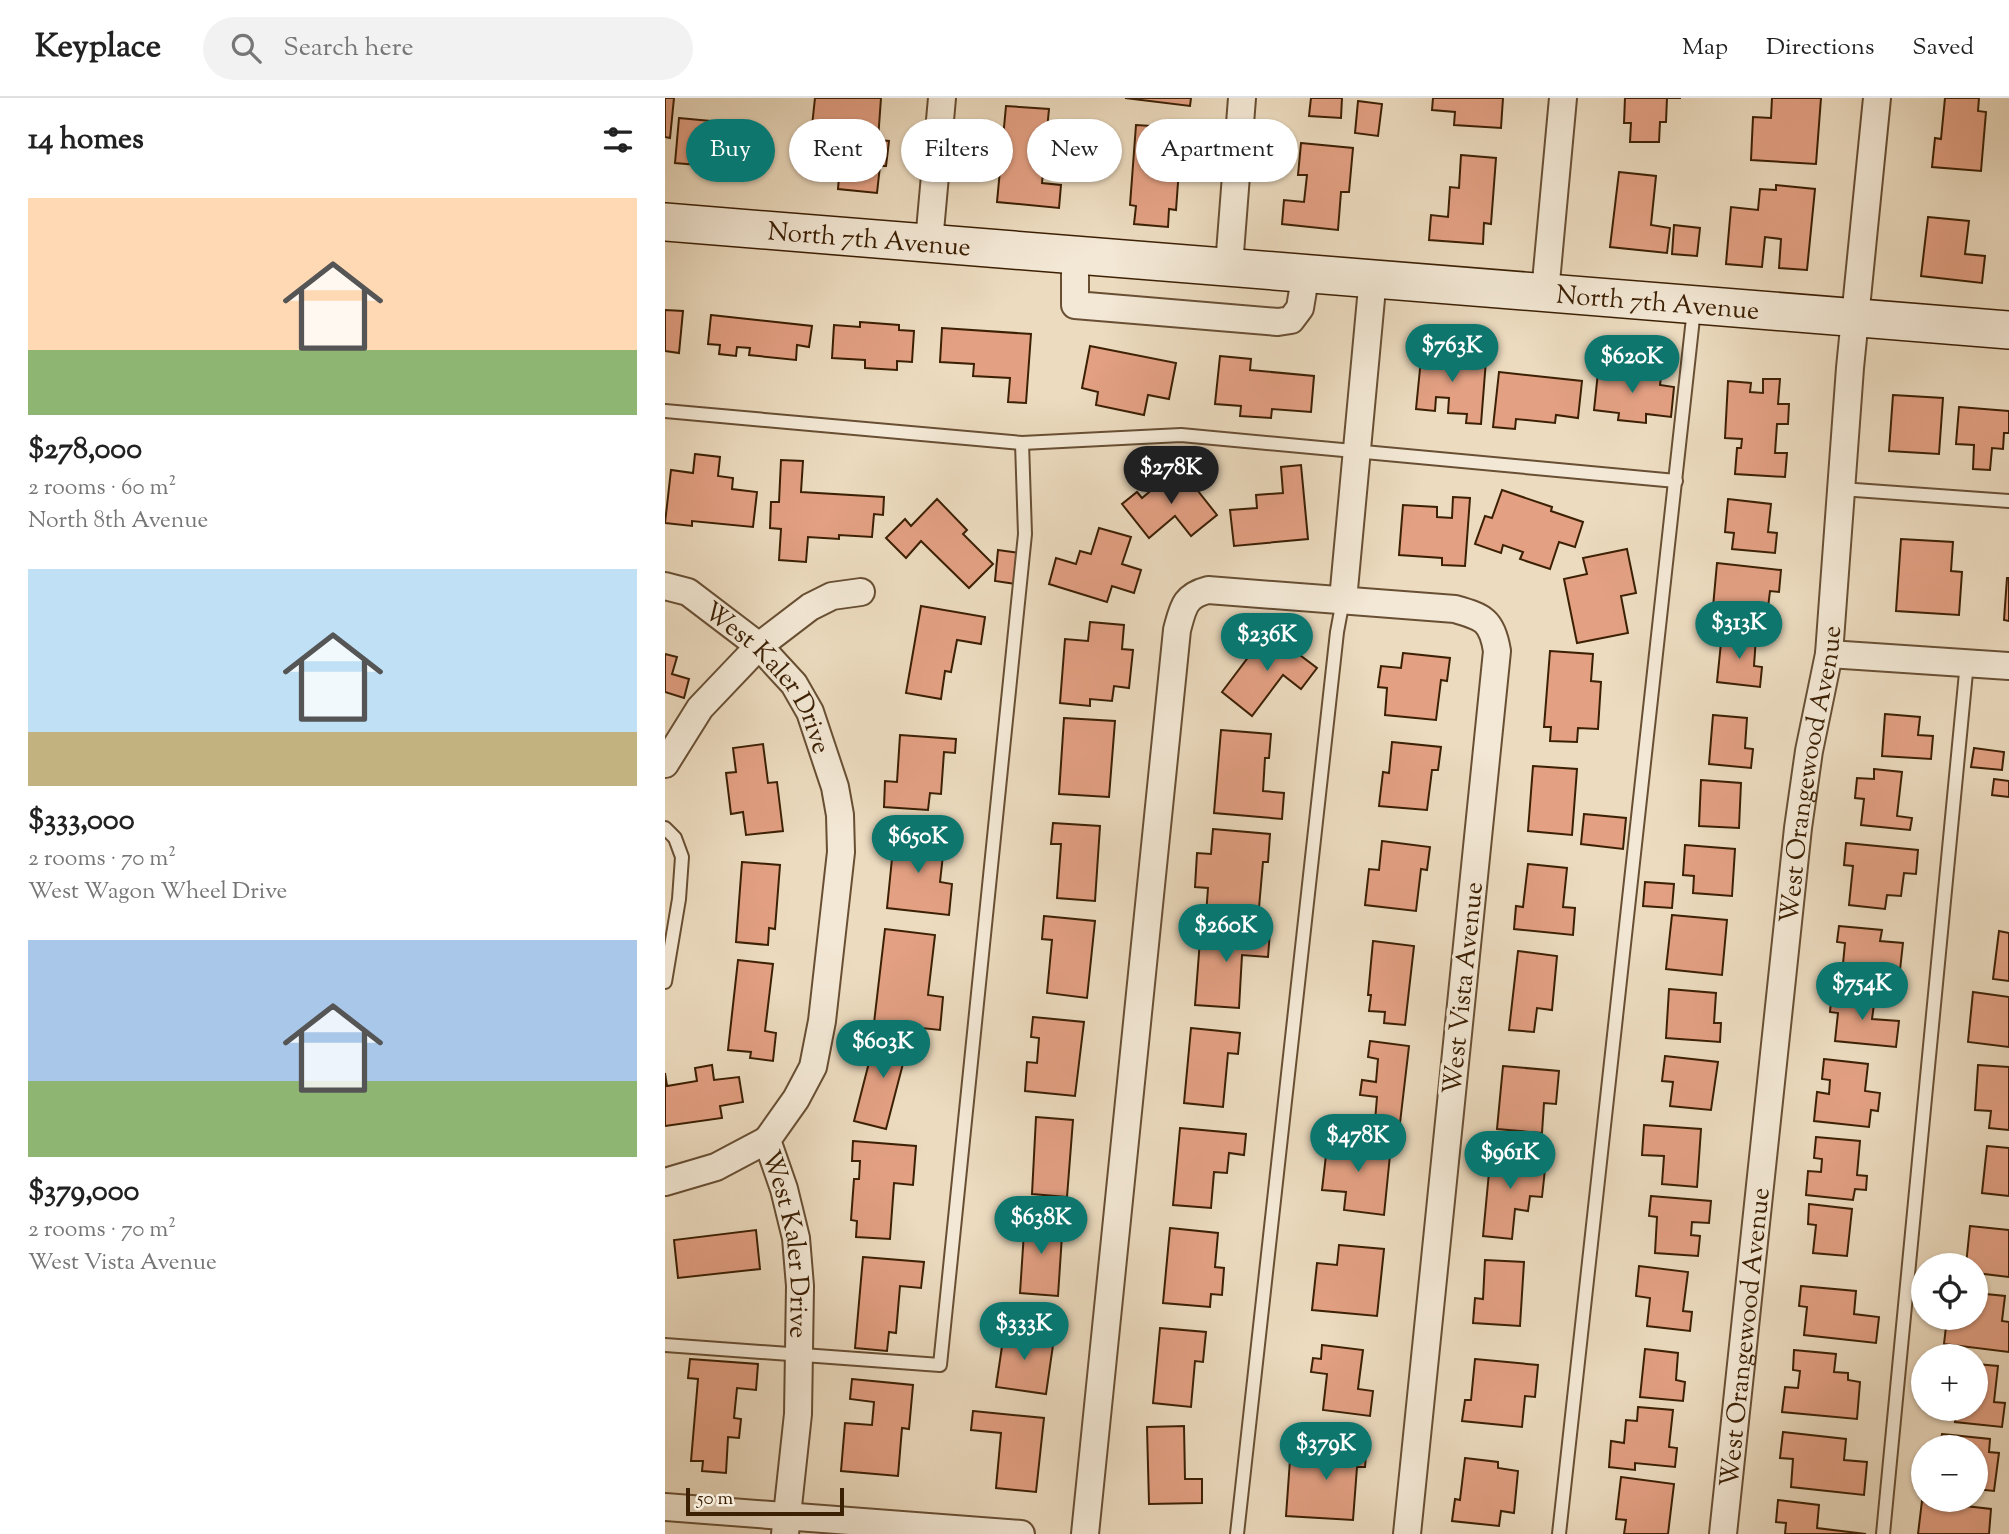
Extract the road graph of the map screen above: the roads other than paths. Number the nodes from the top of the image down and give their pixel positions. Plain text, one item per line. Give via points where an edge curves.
1 (942, 98) edge
2 (1242, 98) edge
3 (1563, 98) edge
4 (1877, 98) edge
5 (665, 222) edge
6 (929, 243) junction
7 (1075, 253) junction
8 (1229, 266) junction
9 (1305, 272) junction
10 (1373, 277) junction
11 (1545, 293) junction
12 (1694, 305) junction
13 (1855, 318) junction
14 (2009, 330) edge
15 (665, 411) edge
16 (1023, 443) junction
17 (1357, 451) junction
18 (1676, 481) junction
19 (1841, 489) junction
20 (2009, 500) edge
21 (665, 586) edge
22 (860, 592) dead end
23 (1343, 600) junction
24 (759, 646) junction
25 (1829, 654) junction
26 (1967, 662) junction
27 (2009, 666) edge
28 (665, 765) edge
29 (665, 828) edge
30 (665, 982) edge
31 (767, 1140) junction
32 (665, 1182) edge
33 (665, 1345) edge
34 (799, 1354) junction
35 (665, 1507) edge
36 (787, 1525) edge
37 (1020, 1534) edge
38 (1085, 1534) edge
39 (1237, 1534) edge
40 (1407, 1534) edge
41 (1559, 1534) edge
42 (1723, 1534) edge
43 (1883, 1534) edge

1 - 6 street
2 - 8 street
3 - 11 street
4 - 13 street, West Orangewood Avenue
5 - 6 main road, North 7th Avenue
6 - 7 main road, North 7th Avenue
7 - 8 main road, North 7th Avenue
7 - 9 street via 1075,305 1251,320 1291,320 1300,308
8 - 9 main road, North 7th Avenue
9 - 10 main road, North 7th Avenue
10 - 11 main road, North 7th Avenue
10 - 17 street
11 - 12 main road, North 7th Avenue
12 - 13 main road, North 7th Avenue
12 - 18 lane
13 - 14 main road, North 7th Avenue
13 - 19 street, West Orangewood Avenue
15 - 16 lane
16 - 17 lane via 1181,435
16 - 34 lane via 1025,534 940,1365
17 - 18 lane
17 - 23 street
18 - 41 lane
19 - 20 lane
19 - 25 street, West Orangewood Avenue
21 - 24 street, West Kaler Drive via 688,592
22 - 24 street via 832,596 810,607
23 - 38 street via 1207,590 1188,599 1177,630
23 - 39 lane
23 - 40 street, West Vista Avenue via 1455,609 1478,616 1492,629 1497,651
24 - 28 street via 699,708
24 - 31 street, West Kaler Drive via 794,684 810,712 835,787 841,852 813,1067
25 - 26 street
25 - 42 street, West Orangewood Avenue via 1798,828
26 - 27 street
26 - 43 lane
29 - 30 lane via 675,838 682,857
31 - 32 street via 716,1167
31 - 34 street, West Kaler Drive via 796,1238
33 - 34 lane
34 - 36 street, West Kaler Drive via 799,1414
35 - 36 street
36 - 37 street

